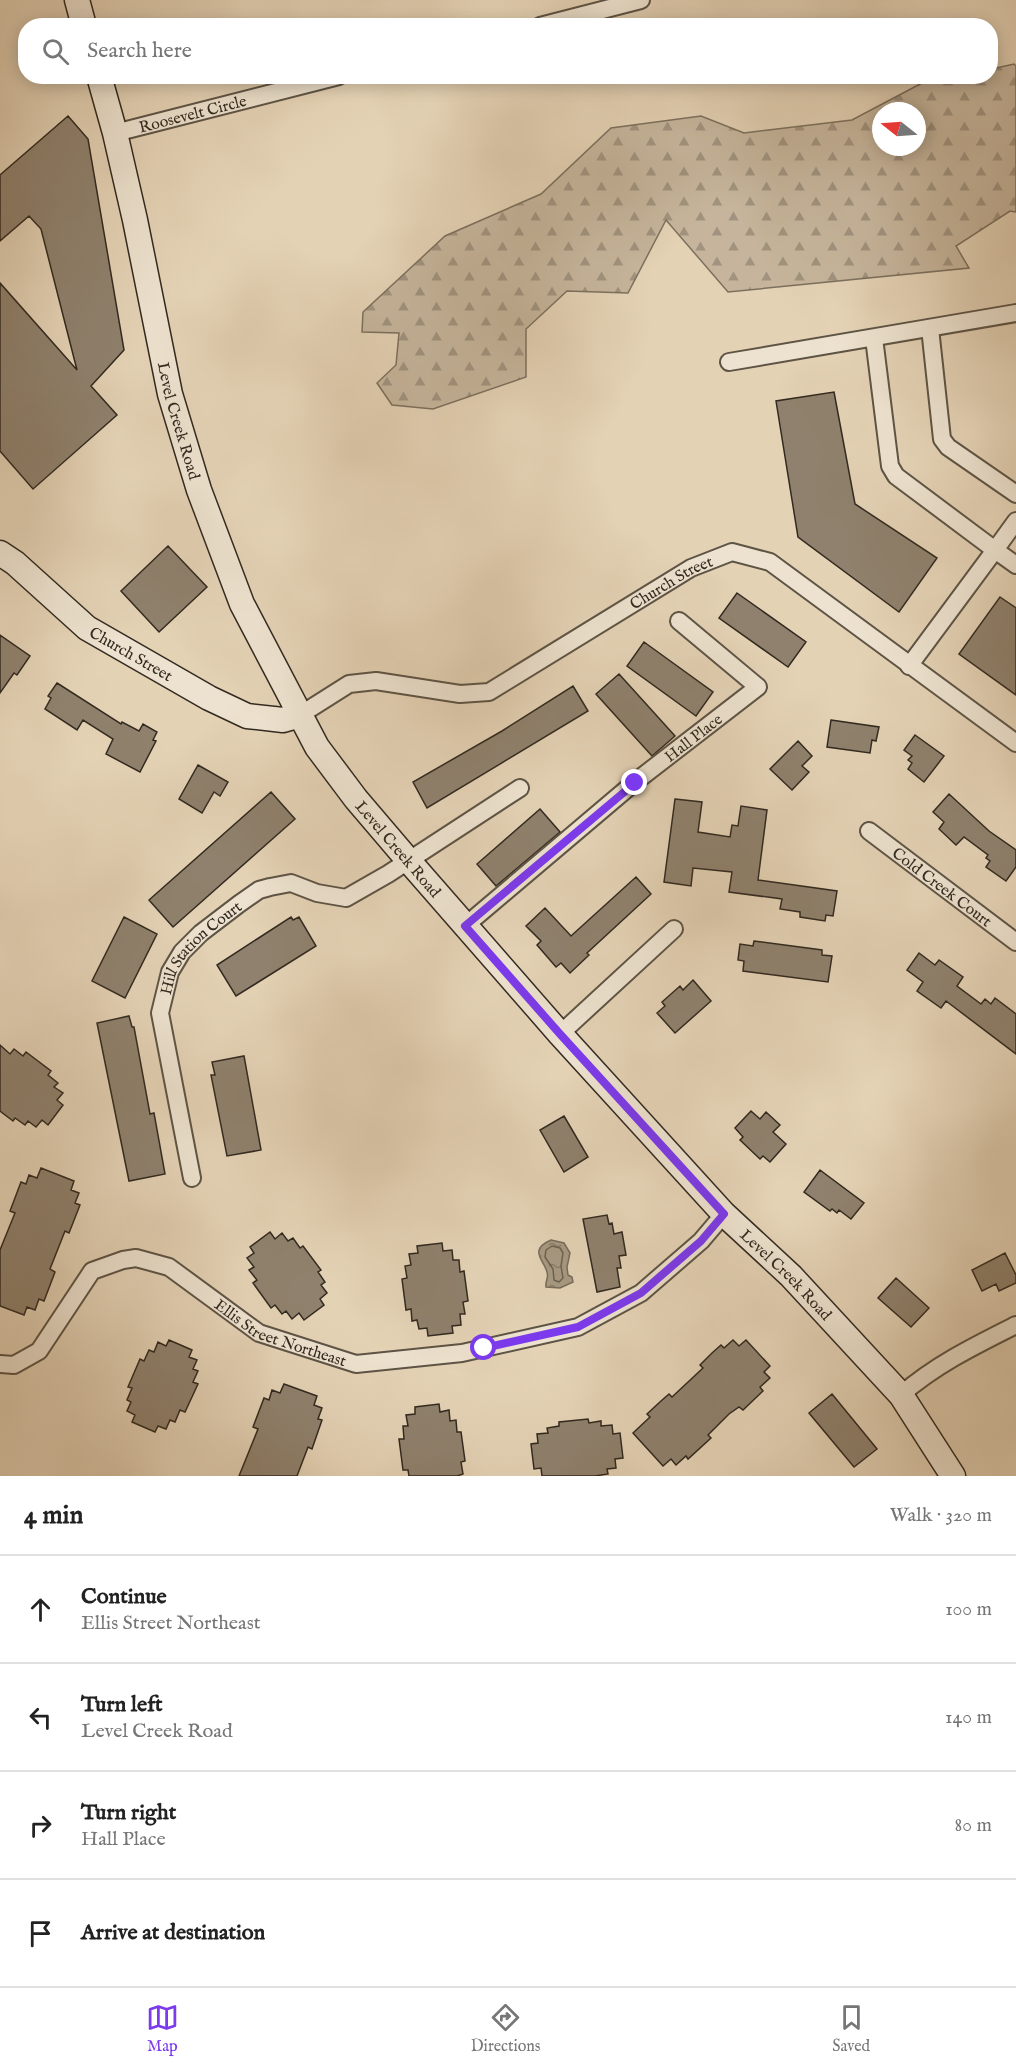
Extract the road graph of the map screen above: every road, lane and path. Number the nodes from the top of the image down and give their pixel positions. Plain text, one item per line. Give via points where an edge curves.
1 (76, 0) edge
2 (641, 0) edge
3 (82, 18) edge
4 (571, 18) edge
5 (101, 84) edge
6 (308, 84) edge
7 (115, 133) junction
8 (1016, 313) edge
9 (930, 328) junction
10 (874, 338) junction
11 (729, 362) dead end
12 (1016, 494) edge
13 (1016, 521) edge
14 (995, 550) junction
15 (0, 553) edge
16 (1016, 566) edge
17 (679, 621) dead end
18 (909, 666) junction
19 (291, 717) junction
20 (1016, 743) edge
21 (520, 788) dead end
22 (869, 831) dead end
23 (408, 860) junction
24 (465, 926) junction
25 (674, 929) dead end
26 (1016, 942) edge
27 (560, 1034) junction
28 (192, 1178) dead end
29 (724, 1214) junction
30 (1016, 1325) edge
31 (0, 1364) edge
32 (901, 1395) junction
33 (953, 1476) edge

1 - 3 street
2 - 4 street
5 - 7 street, Level Creek Road
6 - 7 street, Roosevelt Circle
7 - 19 street, Level Creek Road via 170,394 242,604
8 - 9 street
9 - 10 street
9 - 12 street via 942,439
10 - 11 street
10 - 14 street via 890,466 896,476
13 - 14 street
14 - 16 street
14 - 18 street
15 - 19 street, Church Street via 87,628 209,698 247,716
17 - 24 street, Hall Place via 759,687 635,783
18 - 19 street, Church Street via 770,562 732,552 691,568 489,692 460,694 376,681 349,684
18 - 20 street, Church Street
19 - 23 street, Level Creek Road
21 - 23 street, Hill Station Court
22 - 26 street, Cold Creek Court
23 - 24 street, Level Creek Road
23 - 28 street, Hill Station Court via 346,898 291,883 259,890 182,952 170,972 160,1013
24 - 27 street, Level Creek Road
25 - 27 street
27 - 29 street, Level Creek Road
29 - 31 street, Ellis Street Northeast via 701,1241 641,1293 578,1327 462,1353 356,1364 260,1333 169,1267 136,1258 92,1271 39,1351 14,1365
29 - 32 street, Level Creek Road via 790,1276
30 - 32 street via 961,1353
32 - 33 street, Level Creek Road

